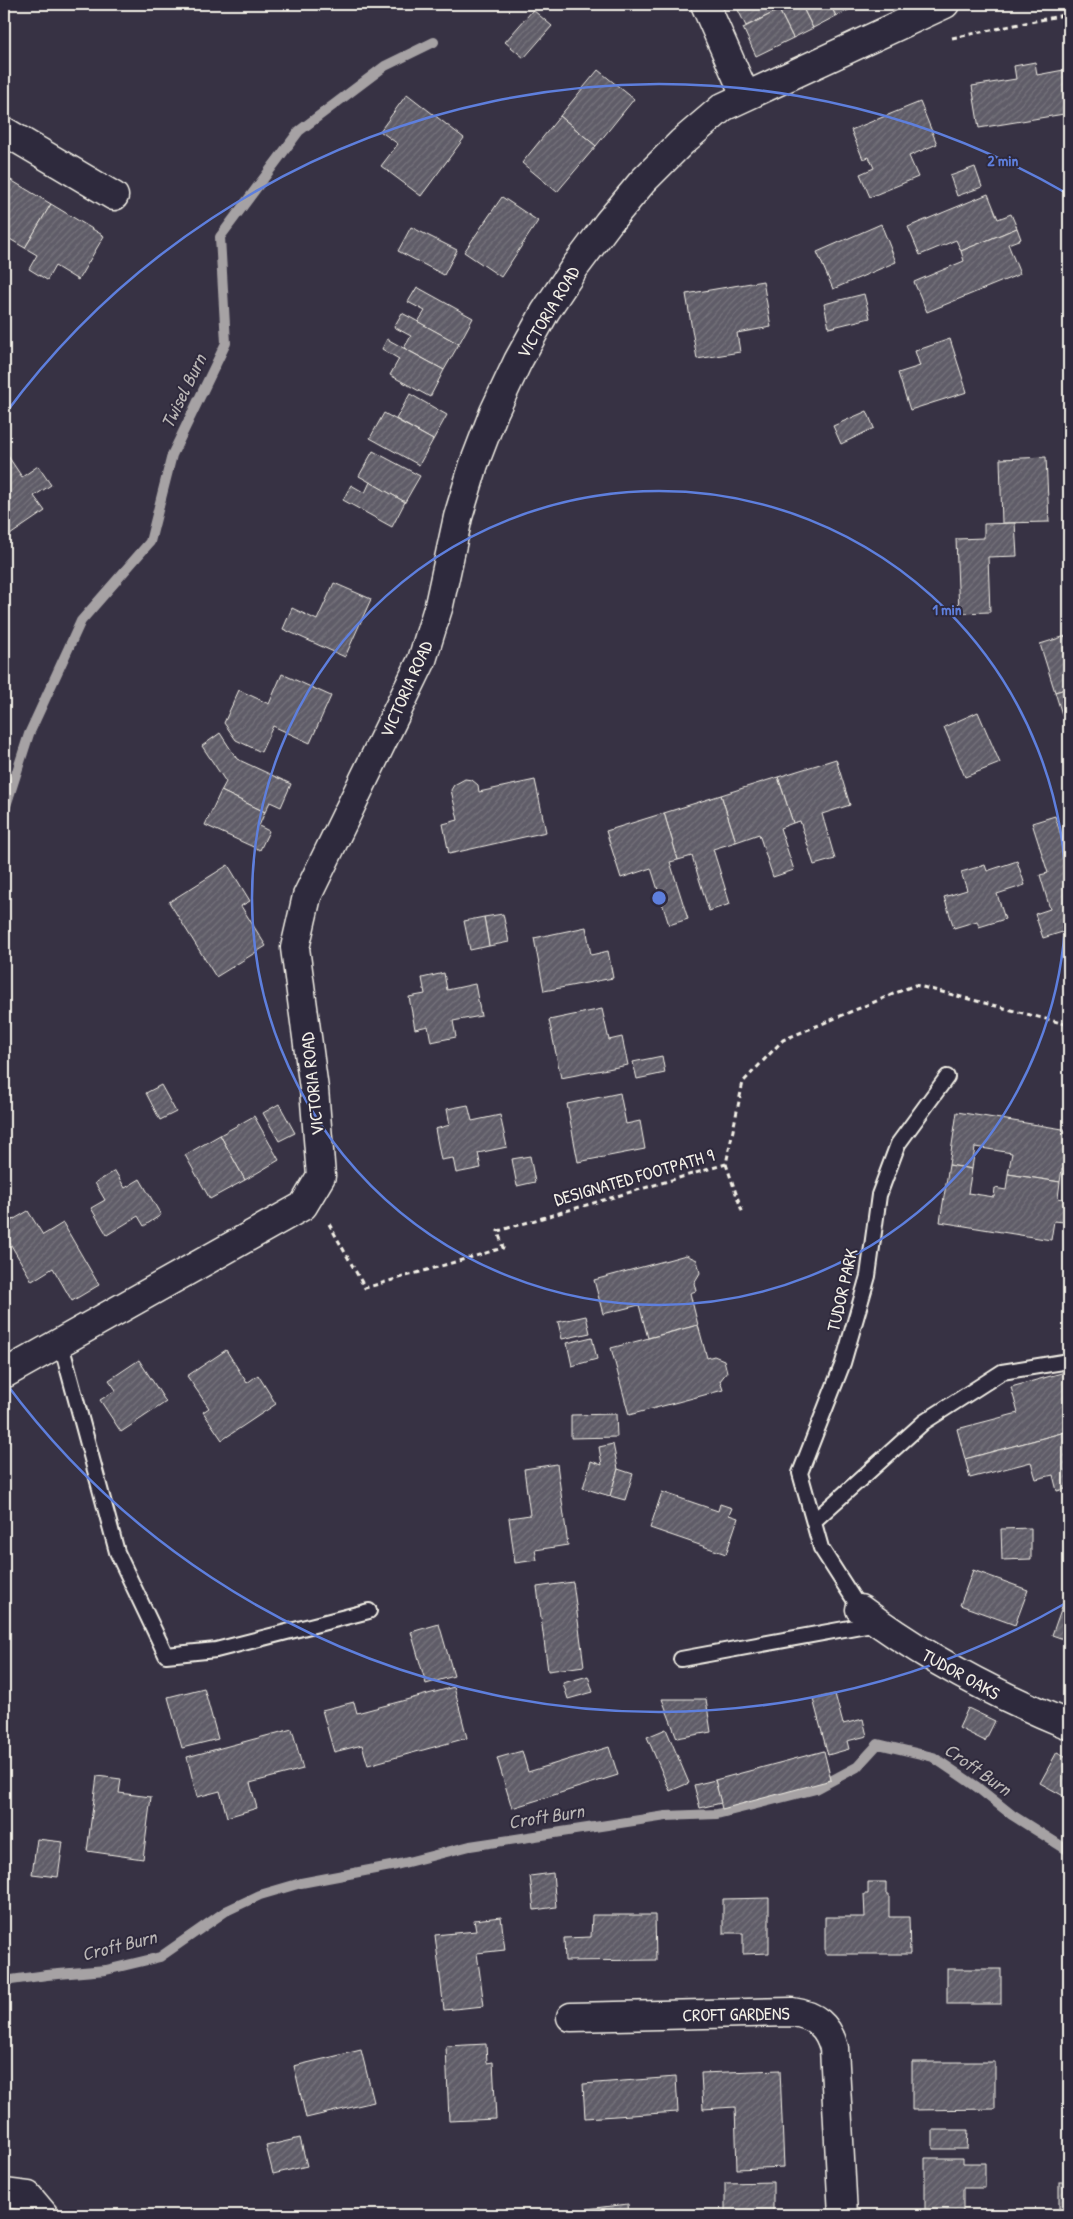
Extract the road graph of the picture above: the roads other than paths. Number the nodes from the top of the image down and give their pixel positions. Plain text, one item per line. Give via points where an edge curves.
1 (706, 4) edge
2 (945, 4) edge
3 (745, 95) junction
4 (4, 131) edge
5 (114, 196) dead end
6 (947, 1077) dead end
7 (61, 1344) junction
8 (1069, 1361) edge
9 (4, 1374) edge
10 (814, 1522) junction
11 (369, 1611) dead end
12 (869, 1616) junction
13 (681, 1659) dead end
14 (1069, 1725) edge
15 (571, 2017) dead end
16 (4, 2193) edge
17 (44, 2215) edge
18 (843, 2215) edge

1 - 3 street
2 - 3 street, VICTORIA ROAD
3 - 7 street, VICTORIA ROAD via 723,106 682,142 608,223 545,312 494,412 458,517 439,605 422,660 307,896 295,948 314,1089 321,1176 303,1206
4 - 5 street
6 - 10 lane, TUDOR PARK via 898,1144 879,1195 868,1276 846,1354 800,1473
7 - 9 street, VICTORIA ROAD
7 - 11 lane via 117,1552 166,1655 216,1650
8 - 10 lane via 1002,1372 924,1422
10 - 12 lane, TUDOR PARK via 821,1548
12 - 13 lane
12 - 14 street, TUDOR OAKS via 966,1678
15 - 18 street, CROFT GARDENS via 792,2012 814,2017 831,2036 834,2048
16 - 17 street via 28,2196

